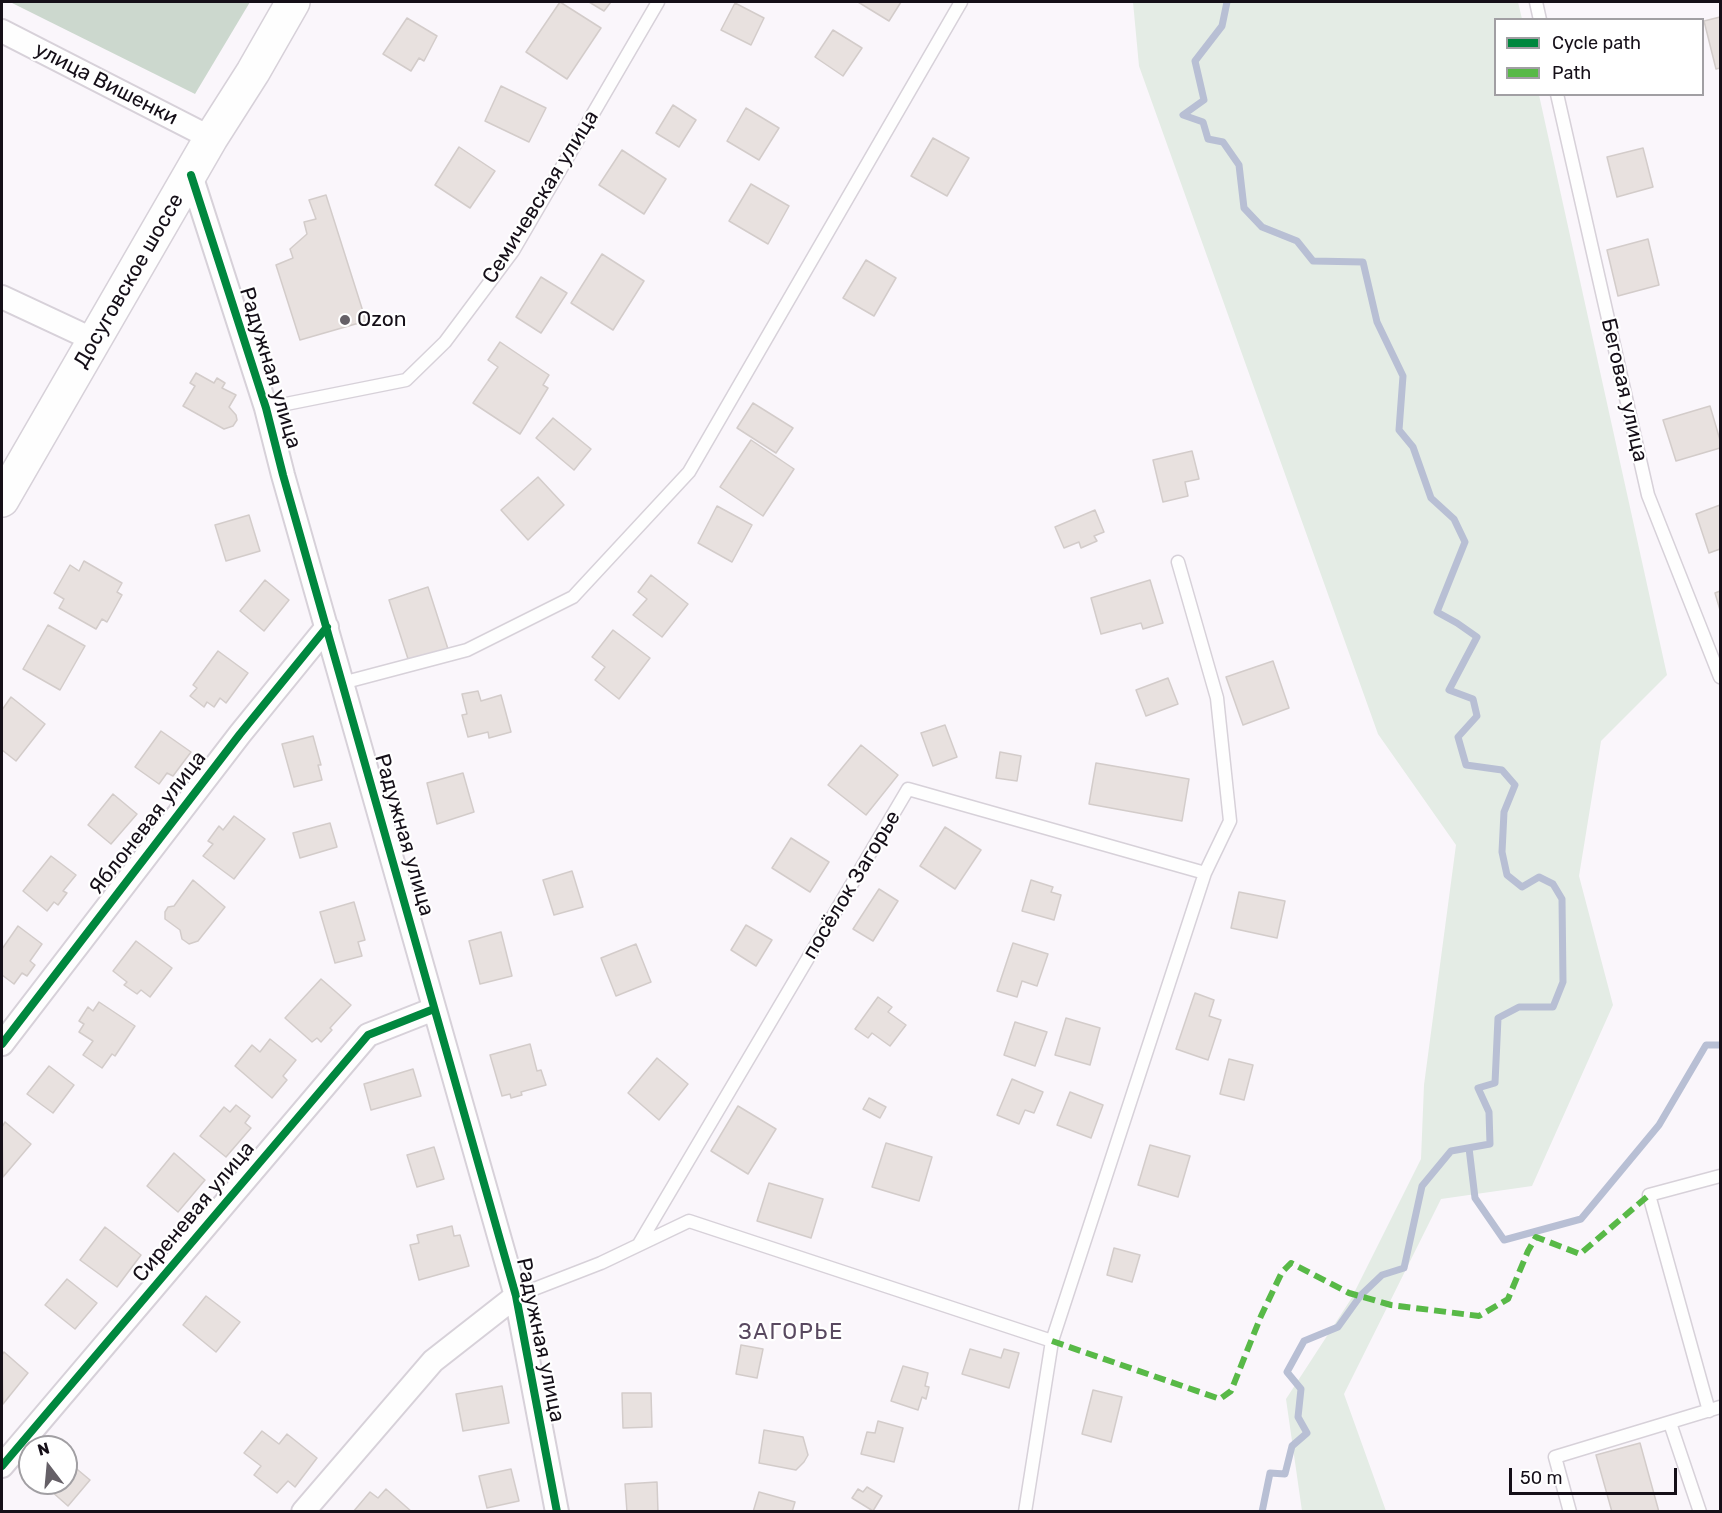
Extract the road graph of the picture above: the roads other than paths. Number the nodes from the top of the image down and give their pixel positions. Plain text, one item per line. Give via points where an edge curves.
1 (293, 2) edge
2 (658, 2) edge
3 (961, 2) edge
4 (1536, 2) edge
5 (1540, 18) edge
6 (2, 31) edge
7 (1557, 96) edge
8 (211, 138) junction
9 (191, 175) junction
10 (2, 297) edge
11 (94, 340) junction
12 (266, 408) junction
13 (2, 500) edge
14 (1178, 562) dead end
15 (327, 627) junction
16 (1720, 677) edge
17 (342, 684) junction
18 (1205, 873) junction
19 (434, 1009) junction
20 (2, 1044) edge
21 (1720, 1176) edge
22 (638, 1245) junction
23 (516, 1296) junction
24 (1052, 1341) junction
25 (1715, 1409) edge
26 (1670, 1423) junction
27 (2, 1466) edge
28 (303, 1512) edge
29 (557, 1512) edge
30 (1025, 1512) edge
31 (1570, 1512) edge
32 (1700, 1512) edge

1 - 8 main road, Досуговское шоссе
2 - 12 lane, Семичевская улица via 513,250 445,342 406,380
3 - 17 lane via 689,472 573,597 467,650
4 - 5 lane
6 - 8 street, улица Вишенки
7 - 16 lane, Беговая улица via 1648,495
8 - 9 main road, Досуговское шоссе
9 - 11 main road, Досуговское шоссе
9 - 12 street, Радужная улица
10 - 11 street
11 - 13 main road, Досуговское шоссе
12 - 15 street, Радужная улица
14 - 18 lane via 1217,698 1230,821
15 - 17 street, Радужная улица
15 - 20 street, Яблоневая улица
17 - 19 street, Радужная улица
18 - 22 lane, посёлок Загорье via 908,789
18 - 24 lane
19 - 23 street, Радужная улица
19 - 27 street, Сиреневая улица via 368,1035
21 - 25 lane via 1649,1195
22 - 23 lane
22 - 24 lane via 689,1221
23 - 28 street via 433,1361
23 - 29 street, Радужная улица
24 - 30 lane
25 - 26 lane
26 - 31 lane via 1555,1457
26 - 32 lane

